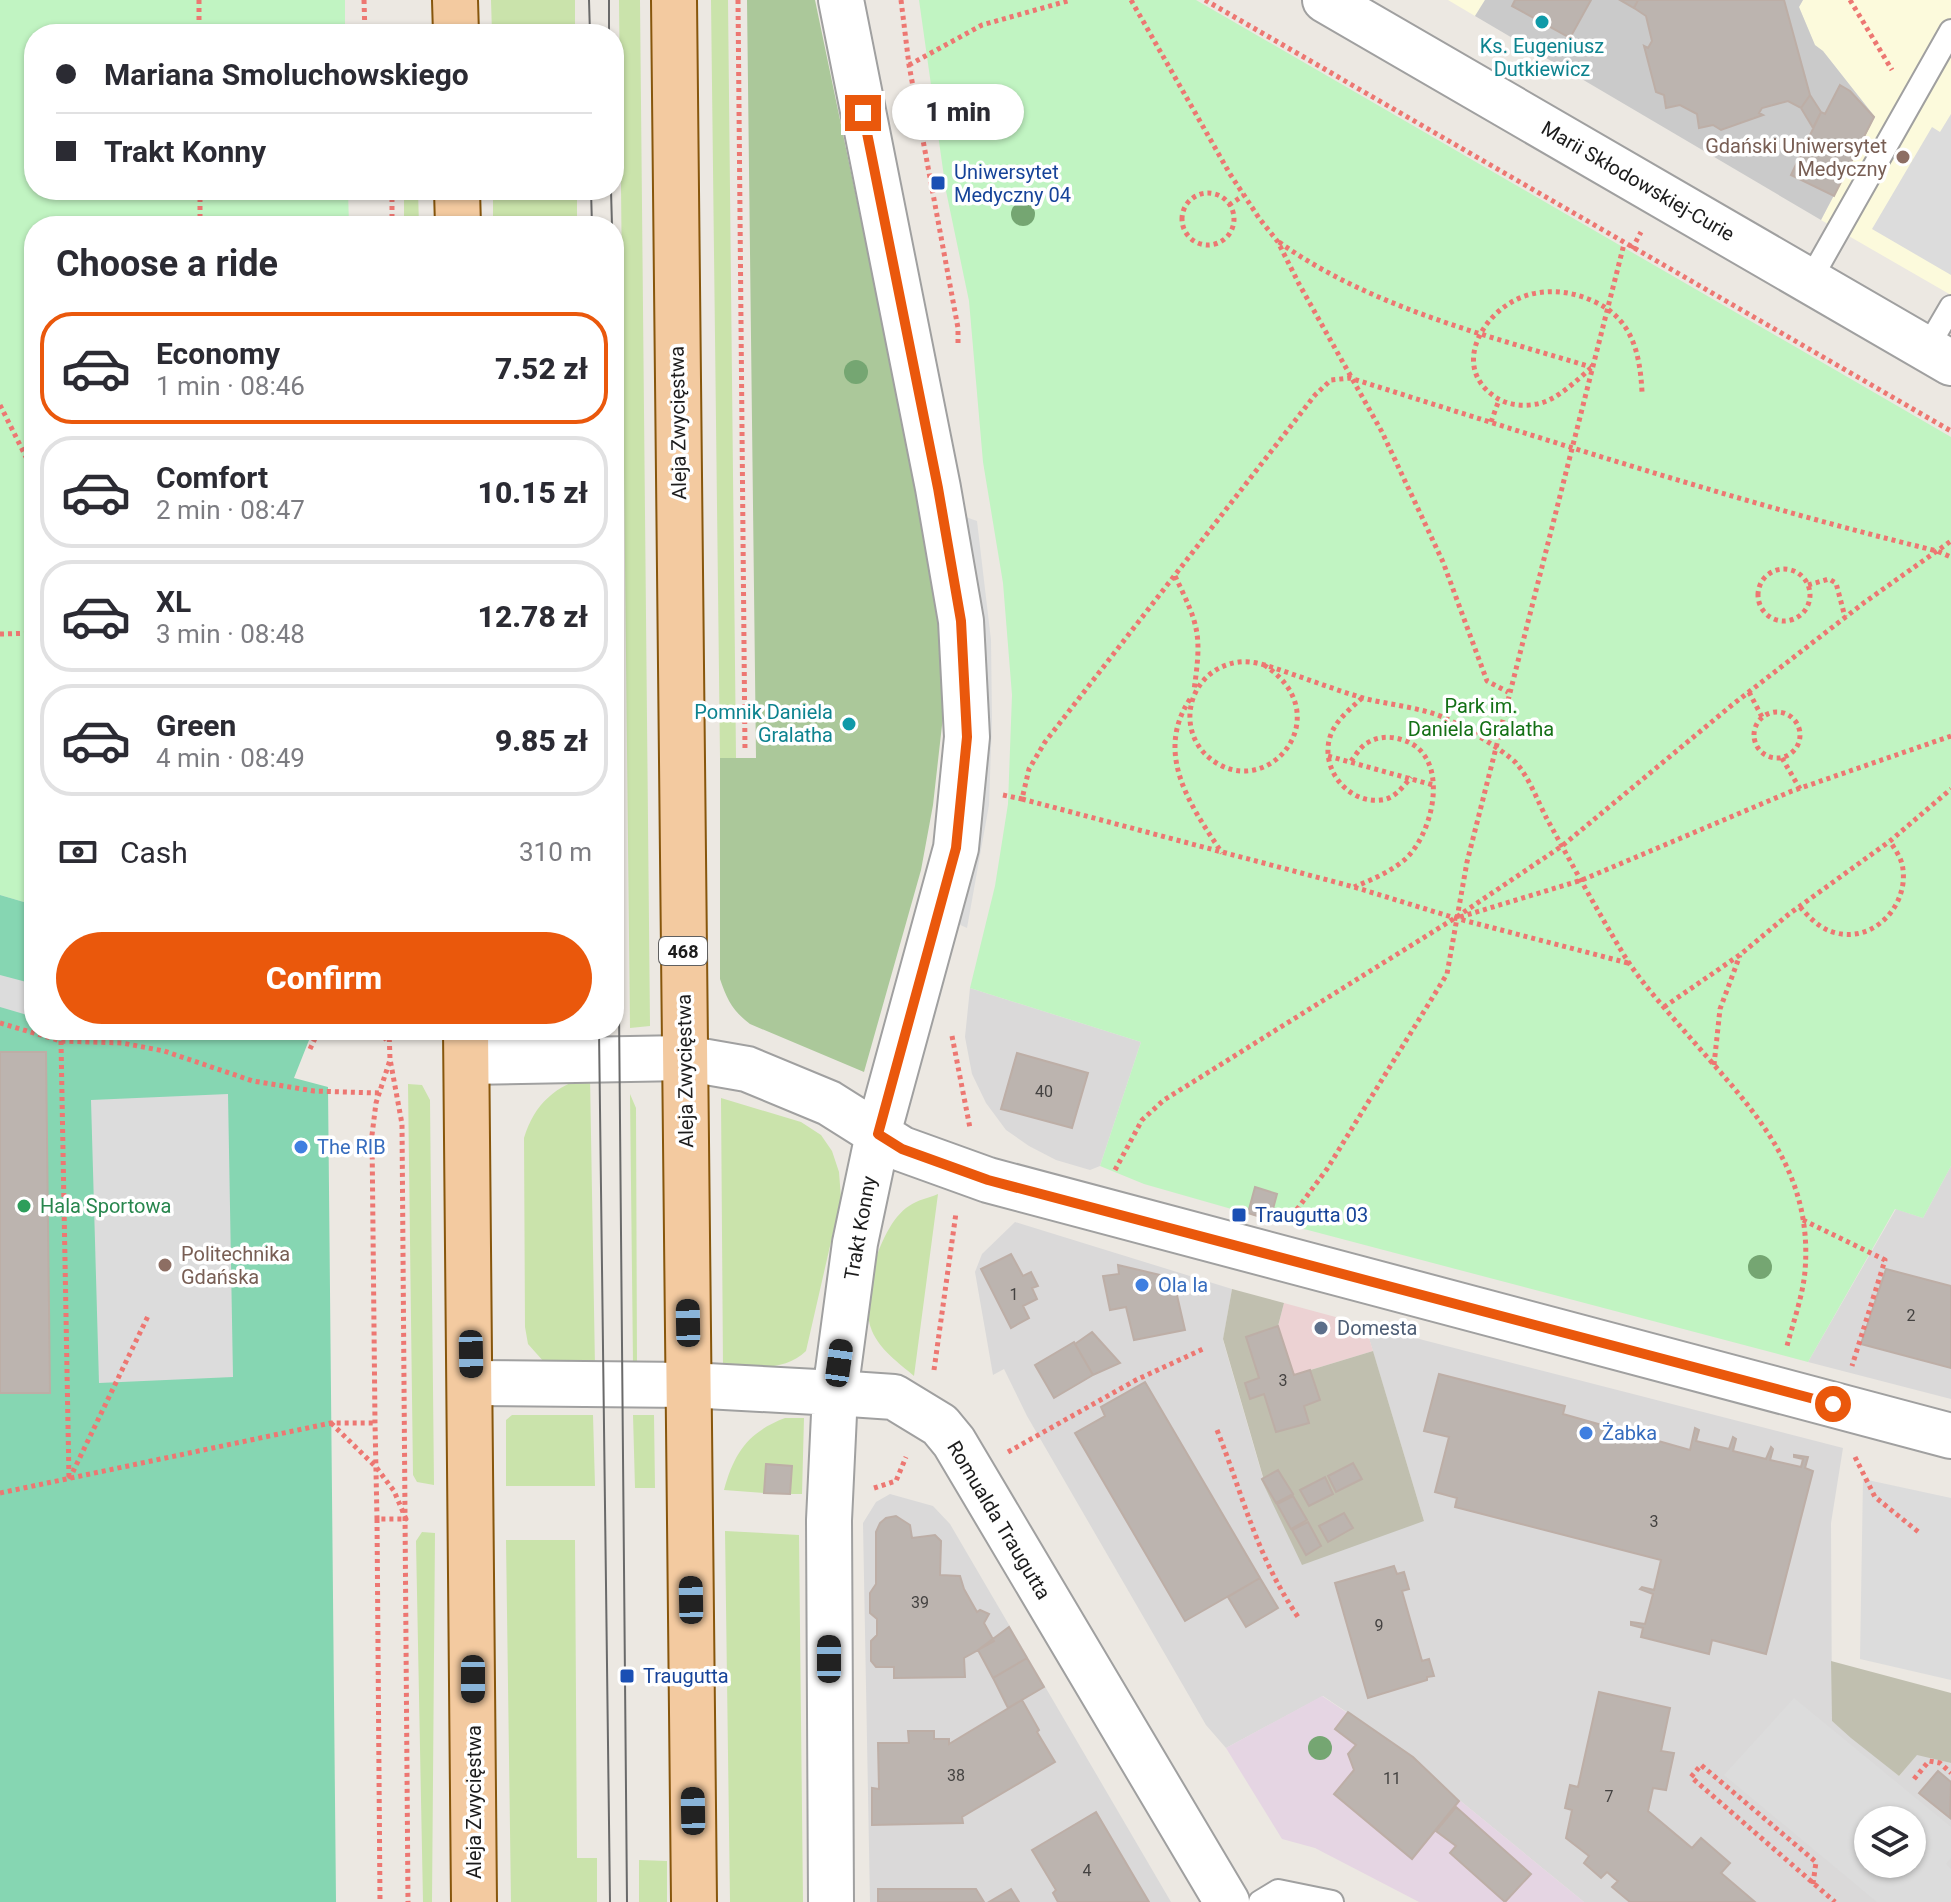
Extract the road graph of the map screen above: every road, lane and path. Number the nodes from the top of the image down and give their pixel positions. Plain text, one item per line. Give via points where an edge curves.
1 (199, 0) edge
2 (364, 0) edge
3 (455, 0) edge
4 (674, 0) edge
5 (738, 0) edge
6 (841, 0) edge
7 (1071, 0) edge
8 (1131, 0) edge
9 (1205, 0) edge
10 (1325, 0) edge
11 (1850, 0) edge
12 (199, 24) edge
13 (365, 24) edge
14 (456, 24) edge
15 (1951, 31) edge
16 (909, 65) dead end
17 (1910, 102) junction
18 (1244, 195) junction
19 (1229, 205) junction
20 (1278, 242) junction
21 (1624, 244) junction
22 (1810, 280) junction
23 (1606, 307) junction
24 (1951, 307) edge
25 (1479, 333) junction
26 (1939, 356) edge
27 (1592, 367) junction
28 (1350, 378) junction
29 (1642, 392) dead end
30 (1499, 400) junction
31 (0, 405) edge
32 (1491, 422) junction
33 (1951, 431) edge
34 (1573, 447) junction
35 (24, 453) edge
36 (1951, 541) edge
37 (1937, 551) junction
38 (1951, 557) edge
39 (1175, 576) junction
40 (1808, 585) junction
41 (1845, 617) junction
42 (24, 633) edge
43 (0, 634) edge
44 (1264, 665) junction
45 (1508, 692) junction
46 (1749, 692) junction
47 (1194, 693) junction
48 (1362, 698) junction
49 (1762, 717) junction
50 (1951, 736) edge
51 (1495, 748) junction
52 (745, 751) dead end
53 (1328, 756) junction
54 (1782, 758) junction
55 (1351, 761) junction
56 (1411, 777) junction
57 (1433, 785) junction
58 (1800, 789) junction
59 (1951, 789) edge
60 (1890, 841) junction
61 (1562, 846) junction
62 (1222, 853) junction
63 (1582, 880) junction
64 (1354, 887) junction
65 (1800, 907) junction
66 (1455, 918) junction
67 (1741, 954) junction
68 (1629, 963) junction
69 (1664, 1007) junction
70 (0, 1023) edge
71 (24, 1030) edge
72 (58, 1040) edge
73 (314, 1040) edge
74 (386, 1040) edge
75 (389, 1040) edge
76 (61, 1041) junction
77 (389, 1044) junction
78 (466, 1046) edge
79 (310, 1049) dead end
80 (684, 1058) junction
81 (390, 1059) junction
82 (1714, 1066) junction
83 (379, 1093) junction
84 (878, 1134) junction
85 (1109, 1181) dead end
86 (958, 1200) dead end
87 (1289, 1220) dead end
88 (1803, 1220) junction
89 (149, 1314) dead end
90 (1203, 1349) dead end
91 (1784, 1357) dead end
92 (1851, 1370) dead end
93 (934, 1375) dead end
94 (471, 1383) junction
95 (688, 1385) junction
96 (835, 1393) junction
97 (331, 1423) junction
98 (375, 1423) junction
99 (1217, 1430) dead end
100 (1951, 1436) edge
101 (910, 1445) dead end
102 (1007, 1453) dead end
103 (1854, 1456) dead end
104 (376, 1467) junction
105 (69, 1480) junction
106 (0, 1493) edge
107 (868, 1498) dead end
108 (377, 1519) junction
109 (406, 1519) junction
110 (1921, 1534) dead end
111 (1298, 1617) dead end
112 (1951, 1773) edge
113 (1914, 1779) dead end
114 (1813, 1884) junction
115 (380, 1902) edge
116 (408, 1902) edge
117 (474, 1902) edge
118 (694, 1902) edge
119 (831, 1902) edge
120 (1227, 1902) edge
121 (1260, 1902) edge
122 (1332, 1902) edge
123 (1835, 1902) edge

1 - 12 path
2 - 13 path
3 - 14 main road
4 - 80 main road, Aleja Zwycięstwa / 468
5 - 52 path
6 - 84 street, Trakt Konny via 961,621 967,737 956,848
7 - 16 path via 982,25
8 - 18 path
9 - 21 path
10 - 22 street, Marii Skłodowskiej-Curie
11 - 17 path
15 - 17 lane
17 - 22 lane
18 - 19 path
18 - 20 path
19 - 19 path via 1218,194 1198,195 1184,208 1184,228 1198,243 1218,243 1232,229
20 - 25 path via 1340,279
20 - 28 path
21 - 23 path
21 - 33 path
22 - 26 street, Marii Skłodowskiej-Curie
23 - 25 path via 1579,294 1551,291 1522,297 1497,312
23 - 27 path
23 - 29 path via 1628,330 1641,359
24 - 26 lane
25 - 27 path
25 - 30 path via 1473,364 1487,391
27 - 30 path via 1542,403
27 - 34 path
28 - 32 path
28 - 39 path via 1331,380 1315,395
28 - 45 path via 1429,529 1487,681
30 - 32 path
31 - 35 path
32 - 34 path
34 - 37 path via 1834,526
34 - 45 path
36 - 37 path
37 - 38 path
37 - 41 path
39 - 47 path via 1198,627
39 - 62 path via 1045,742 1029,769 1022,799
40 - 40 path via 1794,571 1775,571 1761,584 1760,604 1774,618 1794,619 1808,605
40 - 41 path via 1829,579 1836,583
41 - 46 path
42 - 43 path
44 - 47 path via 1223,665
44 - 47 path via 1294,694 1298,716 1294,736 1282,754 1264,766 1243,771 1222,766 1204,753 1189,714
44 - 48 path
45 - 51 path
46 - 49 path
46 - 61 path
47 - 62 path via 1174,732 1174,760 1192,809
48 - 51 path via 1443,717
48 - 53 path via 1339,720
49 - 54 path via 1756,725 1756,745 1763,753
49 - 54 path via 1785,713 1795,720 1800,742
50 - 58 path
51 - 61 path via 1517,763
51 - 66 path
53 - 55 path
53 - 56 path via 1346,790 1363,799 1384,800
54 - 58 path
55 - 56 path
55 - 57 path via 1366,743 1390,736 1413,743 1429,760
56 - 57 path
57 - 64 path via 1432,812 1422,838 1405,860
58 - 63 path
59 - 60 path
60 - 65 path
60 - 65 path via 1902,861 1904,884 1897,906 1881,924 1860,933 1837,933 1816,924
61 - 63 path
61 - 66 path
62 - 64 path
63 - 66 path
63 - 68 path
64 - 66 path
65 - 67 path
66 - 68 path
66 - 85 path via 1164,1100 1142,1120
66 - 87 path via 1447,974 1327,1169
67 - 69 path
67 - 82 path via 1720,1009
68 - 69 path
69 - 82 path
70 - 71 path
72 - 76 path
73 - 79 path
74 - 77 path
75 - 77 path
76 - 83 path via 164,1051 253,1081 314,1091
76 - 105 path
77 - 81 path
78 - 80 street
78 - 94 main road, Aleja Zwycięstwa
80 - 84 street via 747,1069 829,1103
80 - 95 main road, Aleja Zwycięstwa / 468
81 - 83 path
81 - 109 path via 402,1124
82 - 88 path via 1778,1146
83 - 98 path via 372,1135
84 - 96 street, Trakt Konny via 855,1243
84 - 100 street via 902,1149 988,1180
86 - 93 path
88 - 91 path via 1805,1271
88 - 92 path via 1885,1260
89 - 105 path
90 - 102 path via 1136,1380
94 - 95 street, Romualda Traugutta
94 - 117 main road, Aleja Zwycięstwa
95 - 96 street, Romualda Traugutta
95 - 118 main road, Aleja Zwycięstwa / 468
96 - 119 street, Trakt Konny via 829,1520
96 - 120 street, Romualda Traugutta via 894,1397 940,1425 954,1442
97 - 98 path
97 - 104 path
97 - 105 path
98 - 104 path
99 - 111 path via 1258,1545 1275,1584
101 - 107 path via 896,1481 874,1486
103 - 110 path via 1875,1497
104 - 108 path
104 - 109 path
105 - 106 path
108 - 109 path
108 - 115 path
109 - 116 path
112 - 113 path via 1929,1761
114 - 114 path via 1691,1777 1701,1765 1816,1862
114 - 123 path
121 - 122 lane via 1278,1891

